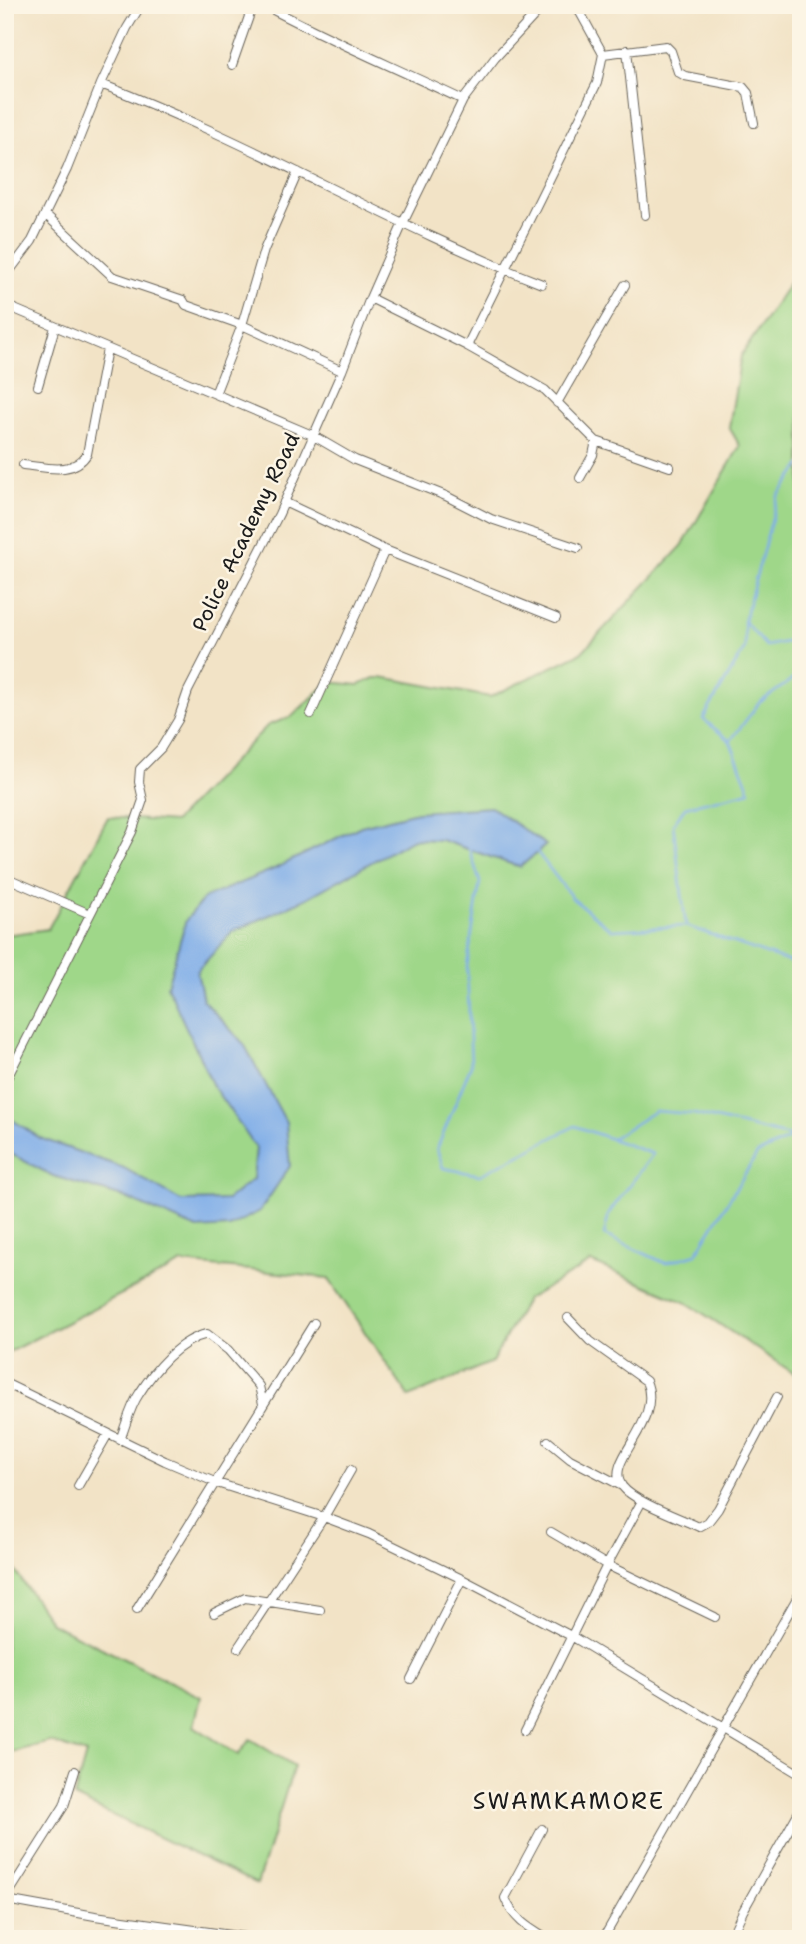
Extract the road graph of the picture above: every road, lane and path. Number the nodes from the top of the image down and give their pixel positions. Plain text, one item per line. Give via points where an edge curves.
1 (141, 5) edge
2 (253, 5) edge
3 (264, 5) edge
4 (544, 5) edge
5 (576, 5) edge
6 (627, 50) junction
7 (603, 54) junction
8 (232, 65) dead end
9 (101, 84) junction
10 (463, 100) junction
11 (754, 123) dead end
12 (298, 172) junction
13 (45, 214) junction
14 (645, 215) dead end
15 (403, 223) junction
16 (506, 270) junction
17 (5, 277) edge
18 (542, 284) dead end
19 (625, 285) dead end
20 (370, 298) junction
21 (5, 305) edge
22 (242, 325) junction
23 (55, 327) junction
24 (467, 346) junction
25 (107, 349) junction
26 (342, 371) junction
27 (38, 386) dead end
28 (215, 394) junction
29 (557, 403) junction
30 (312, 435) junction
31 (596, 441) junction
32 (23, 465) dead end
33 (670, 467) dead end
34 (580, 478) dead end
35 (284, 502) junction
36 (578, 548) dead end
37 (385, 550) junction
38 (556, 618) dead end
39 (311, 714) dead end
40 (5, 877) edge
41 (90, 914) junction
42 (5, 1082) edge
43 (568, 1318) dead end
44 (313, 1323) dead end
45 (5, 1383) edge
46 (777, 1397) dead end
47 (264, 1404) junction
48 (108, 1433) junction
49 (120, 1440) junction
50 (548, 1441) dead end
51 (351, 1470) dead end
52 (217, 1483) junction
53 (78, 1486) dead end
54 (622, 1486) junction
55 (642, 1501) junction
56 (324, 1517) junction
57 (551, 1532) dead end
58 (607, 1566) junction
59 (463, 1579) junction
60 (801, 1591) edge
61 (266, 1602) junction
62 (137, 1609) dead end
63 (320, 1609) dead end
64 (214, 1614) dead end
65 (715, 1617) dead end
66 (573, 1637) junction
67 (237, 1648) dead end
68 (411, 1679) dead end
69 (722, 1727) junction
70 (525, 1730) dead end
71 (75, 1771) dead end
72 (801, 1774) edge
73 (801, 1808) edge
74 (542, 1829) dead end
75 (6, 1900) edge
76 (259, 1939) edge
77 (547, 1939) edge
78 (603, 1939) edge
79 (730, 1939) edge

1 - 9 street
2 - 8 street
3 - 10 street via 349,50
4 - 10 street, Police Academy Road
5 - 7 street
6 - 7 street
6 - 11 street via 666,46 678,72 685,76 743,87
6 - 14 street
7 - 16 street via 597,82
9 - 12 street
9 - 13 street
10 - 15 street, Police Academy Road
12 - 15 street
12 - 22 street via 264,250
13 - 17 street
13 - 22 street via 112,276
15 - 16 street
15 - 20 street, Police Academy Road
16 - 18 street
16 - 24 street
19 - 29 street
20 - 24 street
20 - 26 street, Police Academy Road
21 - 23 street
22 - 26 street
22 - 28 street
23 - 25 street
23 - 27 street
24 - 29 street via 545,390
25 - 28 street
25 - 32 street via 87,454 81,463 64,469
26 - 30 street, Police Academy Road
28 - 30 street
29 - 31 street
30 - 35 street, Police Academy Road
30 - 36 street via 355,460 491,519
31 - 33 street
31 - 34 street
35 - 37 street
35 - 41 street, Police Academy Road via 188,691 178,720 161,748 140,769 144,800
37 - 38 street
37 - 39 street
40 - 41 street
41 - 42 street, Police Academy Road
43 - 54 street via 590,1341 646,1381 650,1391 644,1421 621,1460
44 - 47 street
45 - 48 street
46 - 55 street via 708,1522 699,1527
47 - 49 street via 259,1386 228,1350 207,1334 194,1336 168,1357 138,1395
47 - 52 street
48 - 49 street
48 - 53 street
49 - 52 street
50 - 54 street via 570,1459
51 - 56 street
52 - 56 street
52 - 62 street
54 - 55 street
55 - 58 street
56 - 59 street
56 - 61 street
57 - 58 street
58 - 65 street
58 - 66 street
59 - 66 street
59 - 68 street
60 - 69 street
61 - 63 street
61 - 64 street via 245,1598
61 - 67 street
66 - 69 street
66 - 70 street
69 - 72 street
69 - 78 street
71 - 75 street via 64,1806
73 - 79 street
74 - 77 street via 505,1898 521,1923
75 - 76 street

